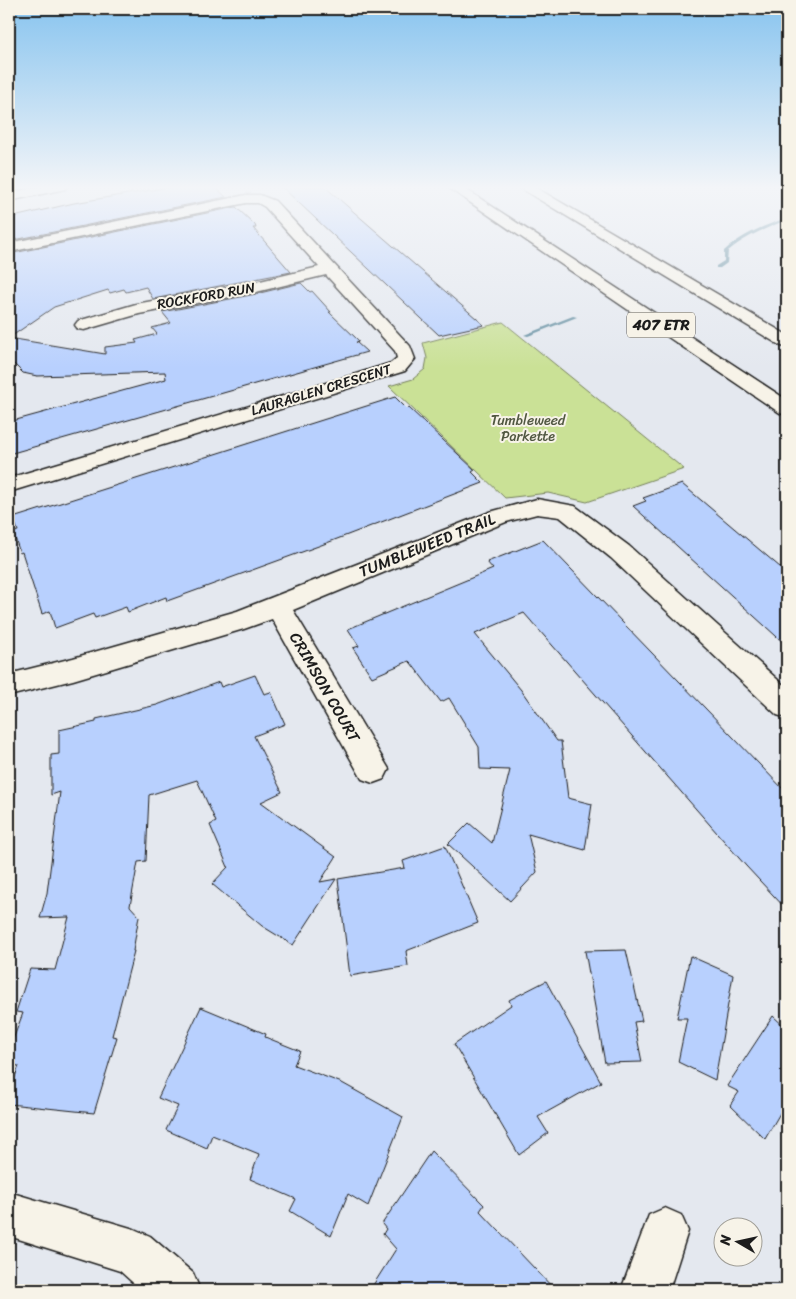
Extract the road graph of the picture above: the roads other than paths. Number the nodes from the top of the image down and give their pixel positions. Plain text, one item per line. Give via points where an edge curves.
1 (309, 247) edge
2 (544, 247) edge
3 (626, 247) edge
4 (330, 270) junction
5 (752, 321) junction
6 (84, 325) dead end
7 (787, 336) edge
8 (787, 342) edge
9 (787, 409) edge
10 (9, 485) edge
11 (277, 605) junction
12 (9, 684) edge
13 (787, 706) edge
14 (373, 769) dead end
15 (9, 1214) edge
16 (665, 1231) dead end
17 (176, 1290) edge
18 (645, 1290) edge

1 - 4 main road, LAURAGLEN CRESCENT
2 - 9 main road, 407 ETR
3 - 5 main road, 407 ETR
4 - 6 main road, ROCKFORD RUN via 136,309
4 - 10 main road, LAURAGLEN CRESCENT via 404,350 406,359 398,366
5 - 7 main road
5 - 8 main road, 407 ETR
11 - 12 main road, TUMBLEWEED TRAIL via 235,622
11 - 13 main road, TUMBLEWEED TRAIL via 498,517 537,506 567,511 620,552
11 - 14 main road, CRIMSON COURT
15 - 17 main road via 134,1252
16 - 18 main road

